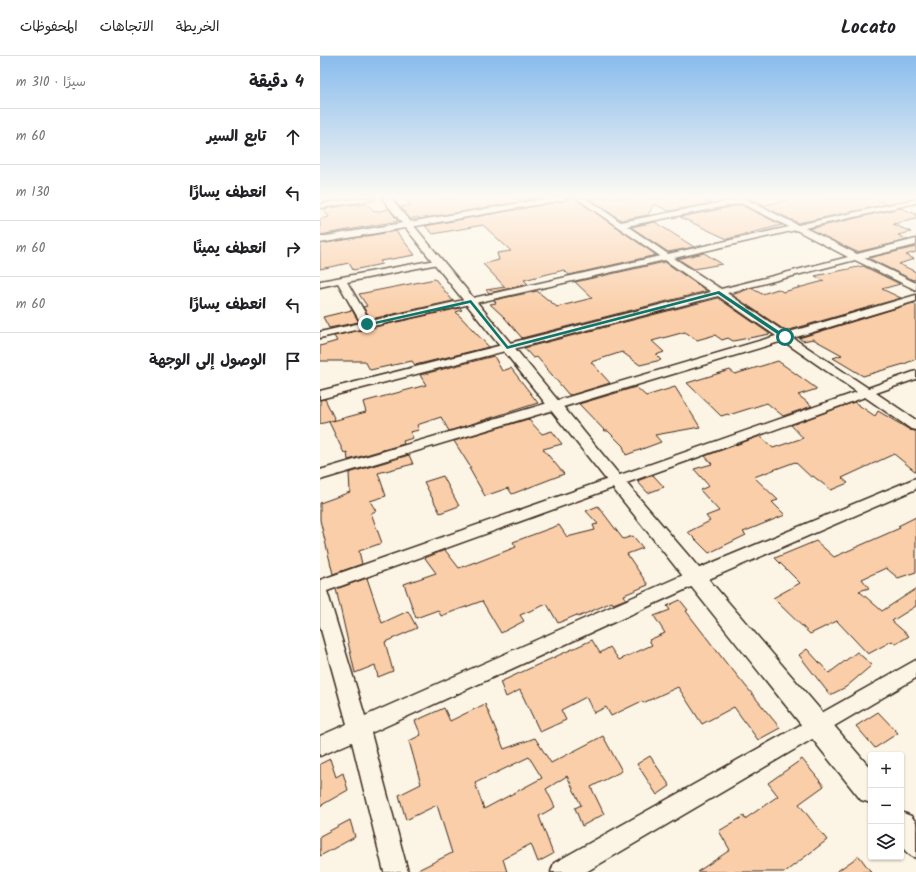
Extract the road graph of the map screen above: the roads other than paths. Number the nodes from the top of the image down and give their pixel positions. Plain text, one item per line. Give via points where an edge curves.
1 (343, 236) edge
2 (418, 236) edge
3 (636, 236) edge
4 (760, 236) edge
5 (812, 236) edge
6 (320, 240) edge
7 (916, 242) edge
8 (667, 257) junction
9 (855, 258) junction
10 (438, 261) junction
11 (341, 280) junction
12 (320, 284) edge
13 (916, 287) edge
14 (719, 293) junction
15 (916, 298) edge
16 (471, 301) junction
17 (367, 324) junction
18 (320, 335) edge
19 (785, 337) junction
20 (507, 347) junction
21 (916, 375) edge
22 (867, 393) junction
23 (320, 395) edge
24 (554, 405) junction
25 (916, 426) edge
26 (320, 475) edge
27 (616, 482) junction
28 (916, 483) edge
29 (696, 577) junction
30 (320, 587) edge
31 (320, 595) edge
32 (916, 668) edge
33 (817, 724) junction
34 (359, 729) junction
35 (320, 746) edge
36 (869, 788) edge
37 (904, 830) edge
38 (916, 844) edge
39 (396, 872) edge
40 (564, 872) edge

1 - 6 street
2 - 10 street
3 - 8 street
4 - 8 street
5 - 9 street
7 - 9 street
8 - 14 street
8 - 16 street
9 - 13 street
9 - 14 street
10 - 11 street
10 - 16 street
11 - 12 street
11 - 17 street
14 - 19 street
14 - 20 street
15 - 19 street
16 - 17 street
16 - 20 street
17 - 18 street
19 - 22 street
19 - 24 street
20 - 23 street
20 - 24 street
21 - 22 street
22 - 25 street
22 - 27 street
24 - 26 street
24 - 27 street
27 - 29 street
27 - 30 street
28 - 29 street
29 - 33 street
29 - 34 street
31 - 34 street
32 - 33 street
33 - 36 street
33 - 40 street
34 - 35 street
34 - 39 street
37 - 38 street

